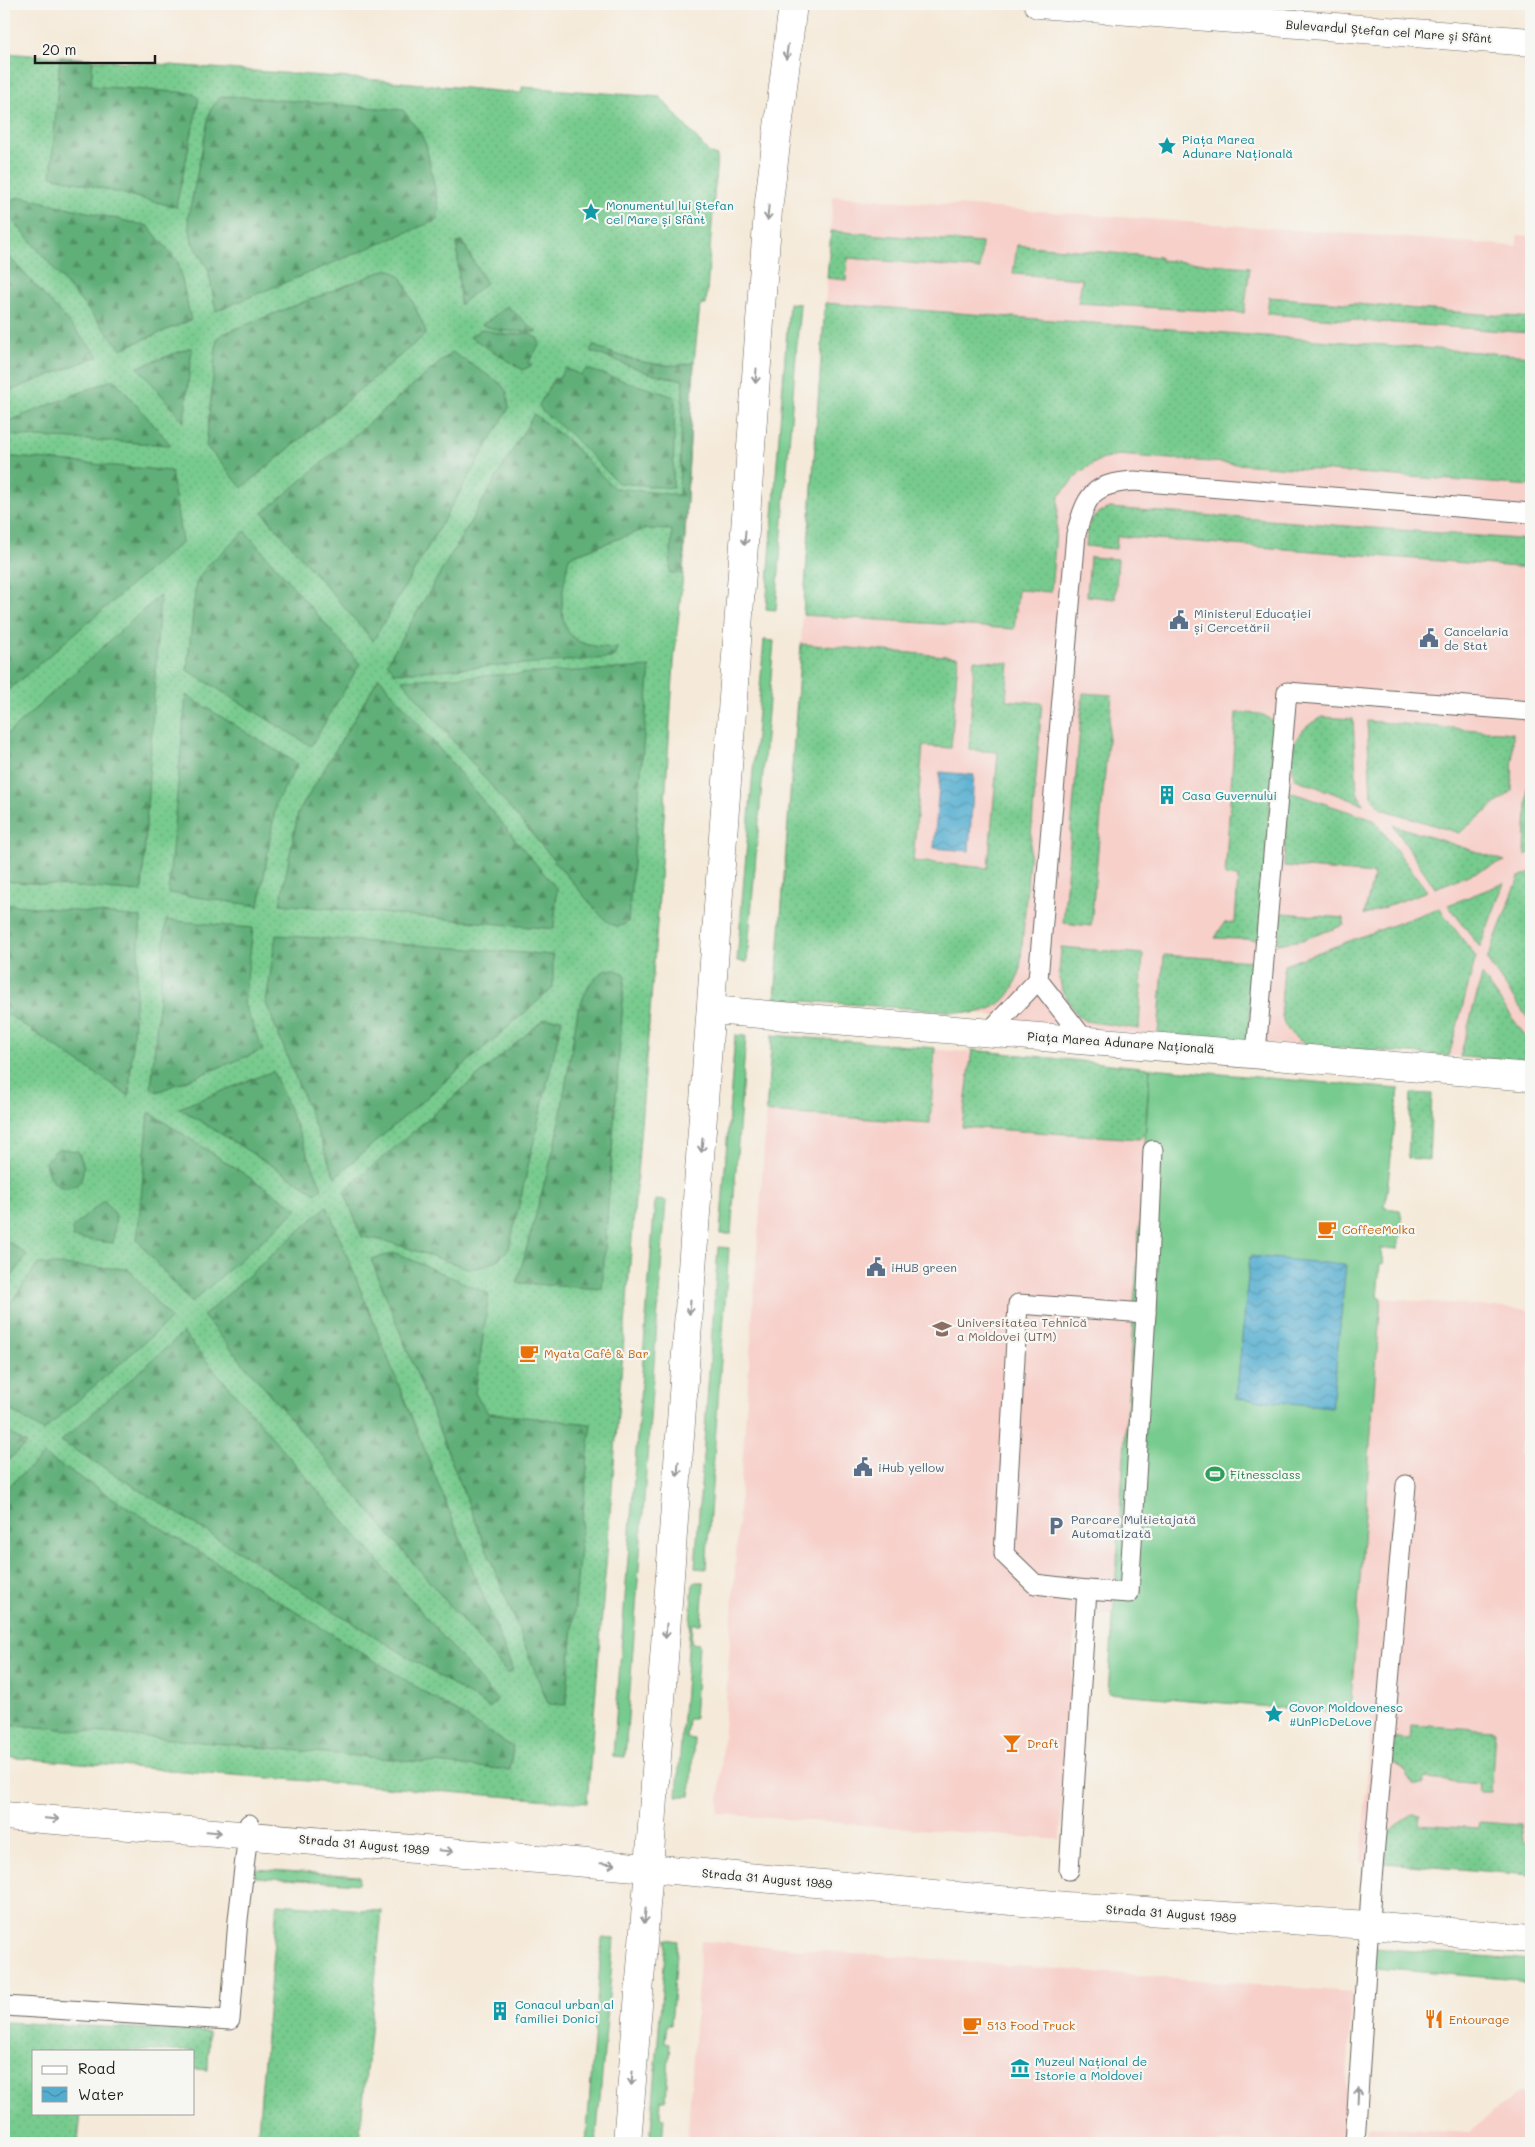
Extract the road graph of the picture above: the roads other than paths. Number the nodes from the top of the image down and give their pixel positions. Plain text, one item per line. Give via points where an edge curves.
1 (793, 4) edge
2 (1038, 4) edge
3 (1531, 42) edge
4 (1531, 513) edge
5 (1531, 711) edge
6 (1038, 980) junction
7 (711, 1010) junction
8 (989, 1032) junction
9 (1084, 1040) junction
10 (1256, 1053) junction
11 (1531, 1077) edge
12 (1153, 1150) dead end
13 (1146, 1313) junction
14 (1406, 1485) dead end
15 (1087, 1590) junction
16 (4, 1816) edge
17 (249, 1829) junction
18 (649, 1868) junction
19 (1068, 1870) dead end
20 (1369, 1926) junction
21 (1531, 1939) edge
22 (4, 2006) edge
23 (627, 2143) edge
24 (1355, 2143) edge

1 -> 7 main road via 768,210
2 - 3 main road, Bulevardul Ștefan cel Mare și Sfânt
4 - 6 lane via 1134,481 1102,486 1090,496 1076,534
5 - 10 lane via 1287,692
6 - 8 lane
6 - 9 lane
7 - 8 main road, Piața Marea Adunare Națională
7 -> 18 main road
8 - 9 main road, Piața Marea Adunare Națională
9 - 10 main road, Piața Marea Adunare Națională
10 - 11 main road, Piața Marea Adunare Națională
12 - 13 lane
13 - 15 lane via 1129,1593
13 - 15 lane via 1018,1304 1004,1554 1035,1584
14 - 20 lane
15 - 19 lane
16 -> 17 main road, Strada 31 August 1989
17 -> 18 main road, Strada 31 August 1989
17 - 22 lane via 230,2020
18 - 20 main road, Strada 31 August 1989 via 1066,1906
18 -> 23 main road
20 - 21 main road, Strada 31 August 1989
24 -> 20 lane

